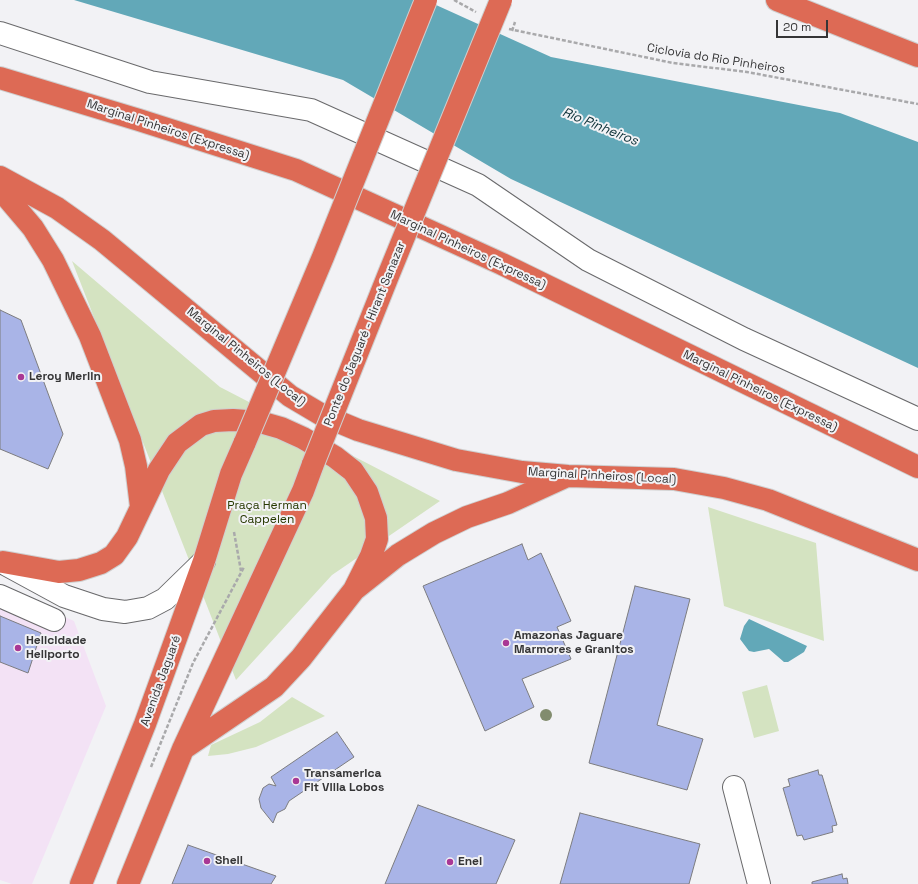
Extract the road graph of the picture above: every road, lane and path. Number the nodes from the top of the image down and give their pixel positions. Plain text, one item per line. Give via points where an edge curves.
1 (426, 0) edge
2 (501, 0) edge
3 (777, 0) edge
4 (512, 31) dead end
5 (0, 33) edge
6 (918, 56) edge
7 (0, 78) edge
8 (918, 104) edge
9 (0, 177) edge
10 (0, 189) edge
11 (918, 419) edge
12 (918, 467) edge
13 (568, 476) junction
14 (141, 508) junction
15 (918, 560) edge
16 (204, 561) junction
17 (1, 562) edge
18 (354, 590) junction
19 (0, 596) edge
20 (54, 620) dead end
21 (183, 749) junction
22 (734, 787) dead end
23 (81, 884) edge
24 (128, 884) edge
25 (759, 884) edge

1 - 16 highway, Avenida Jaguaré, bridge via 323,256 231,474
2 - 21 highway, Ponte do Jaguaré - Hirant Sanazar, bridge via 303,491
3 - 6 highway
4 - 8 path, Ciclovia do Rio Pinheiros via 673,63 747,72
5 - 11 street via 150,82 311,110 478,185 588,260 744,339
7 - 12 highway, Marginal Pinheiros (Expressa) via 296,170 502,264
9 - 13 highway, Marginal Pinheiros (Local) via 57,208 102,240 290,396 322,415 384,439 456,460 522,472
10 - 14 highway via 33,228 53,260 90,336 130,440
13 - 15 highway, Marginal Pinheiros (Local) via 674,479 724,488 768,500
13 - 18 highway via 434,533 398,555
14 - 17 highway via 127,537 114,555 101,562 79,570 59,572
14 - 18 highway via 169,453 182,438 201,425 233,420 260,422 281,428 335,457 353,471 367,492 376,518 376,539 371,556
16 - 17 street via 165,599 148,608 125,612 102,609 64,596
16 - 23 highway, Avenida Jaguaré via 145,724
18 - 21 highway via 301,658 274,687
19 - 20 street
21 - 24 highway
22 - 25 street

